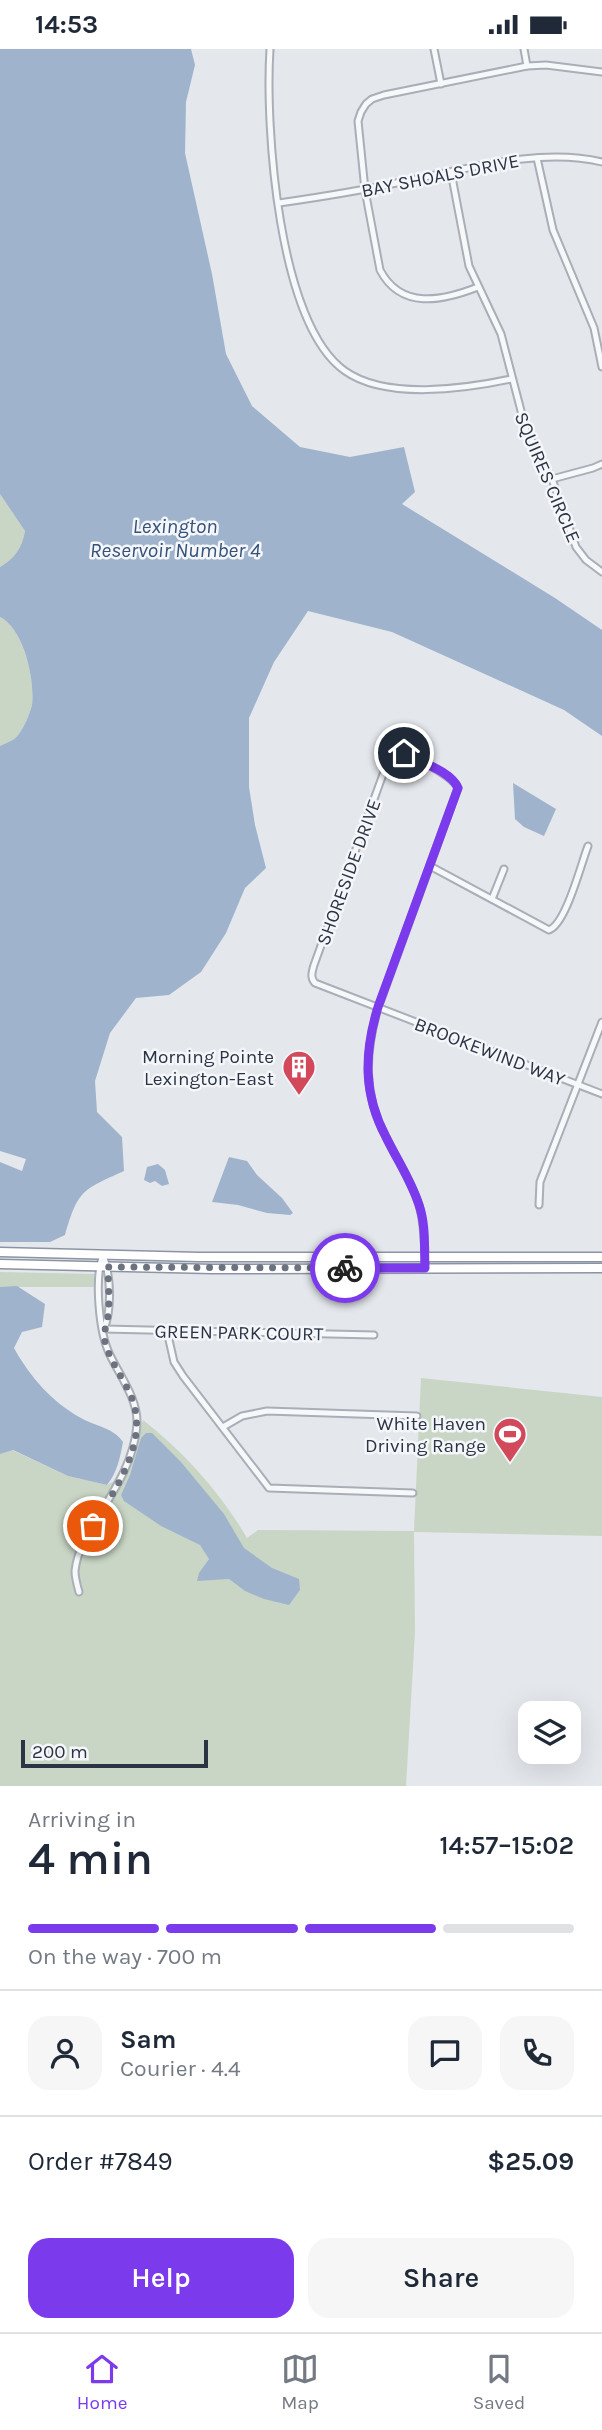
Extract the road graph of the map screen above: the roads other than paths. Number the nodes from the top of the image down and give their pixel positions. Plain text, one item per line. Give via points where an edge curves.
1 (270, 49) edge
2 (433, 49) edge
3 (524, 49) edge
4 (527, 66) junction
5 (602, 72) edge
6 (441, 84) junction
7 (537, 158) junction
8 (602, 162) edge
9 (451, 172) junction
10 (365, 190) junction
11 (279, 203) junction
12 (478, 287) junction
13 (602, 367) edge
14 (511, 379) junction
15 (602, 464) edge
16 (552, 479) junction
17 (602, 572) edge
18 (587, 846) dead end
19 (430, 866) junction
20 (504, 869) dead end
21 (492, 899) junction
22 (378, 1007) junction
23 (602, 1022) edge
24 (578, 1084) junction
25 (602, 1094) edge
26 (540, 1205) dead end
27 (0, 1252) edge
28 (103, 1255) junction
29 (602, 1257) edge
30 (425, 1258) junction
31 (0, 1264) edge
32 (103, 1267) junction
33 (425, 1268) junction
34 (602, 1268) edge
35 (104, 1329) junction
36 (167, 1331) junction
37 (374, 1335) dead end
38 (417, 1416) dead end
39 (223, 1427) junction
40 (413, 1493) dead end
41 (79, 1592) dead end

1 - 11 street via 271,135
2 - 6 street
3 - 4 street
4 - 5 street
4 - 6 street
6 - 10 street via 384,95 366,104 358,121
7 - 8 street, BAY SHOALS DRIVE
7 - 9 street, BAY SHOALS DRIVE
7 - 13 street via 553,230 594,328
9 - 10 street, BAY SHOALS DRIVE
9 - 12 street, SQUIRES CIRCLE via 469,266
10 - 11 street, BAY SHOALS DRIVE
10 - 12 street via 380,270 391,286 421,299
11 - 14 street via 298,298 320,345 347,373 395,388 457,389
12 - 14 street, SQUIRES CIRCLE via 501,334
14 - 16 street, SQUIRES CIRCLE via 526,430
15 - 16 street
16 - 17 street, SQUIRES CIRCLE via 576,547
18 - 21 street via 563,914 552,929
19 - 21 street
19 - 22 street, SHORESIDE DRIVE
19 - 22 street, SHORESIDE DRIVE via 458,786 448,776 397,752 386,766 312,975 315,983
20 - 21 street
22 - 24 street, BROOKEWIND WAY
22 - 30 street, SHORESIDE DRIVE via 369,1043 369,1090 381,1128 420,1208
23 - 24 street
24 - 25 street, BROOKEWIND WAY
24 - 26 street via 540,1182
27 - 28 highway
28 - 30 highway
28 - 32 street
29 - 30 highway
30 - 33 street, SHORESIDE DRIVE
31 - 32 highway
32 - 33 highway
32 - 35 street via 100,1318
33 - 34 highway
35 - 36 street, GREEN PARK COURT
35 - 41 street via 109,1353 133,1401 137,1423 126,1468 78,1557
36 - 37 street, GREEN PARK COURT
36 - 39 street via 177,1367
38 - 39 street via 267,1411 242,1416
39 - 40 street via 272,1489

